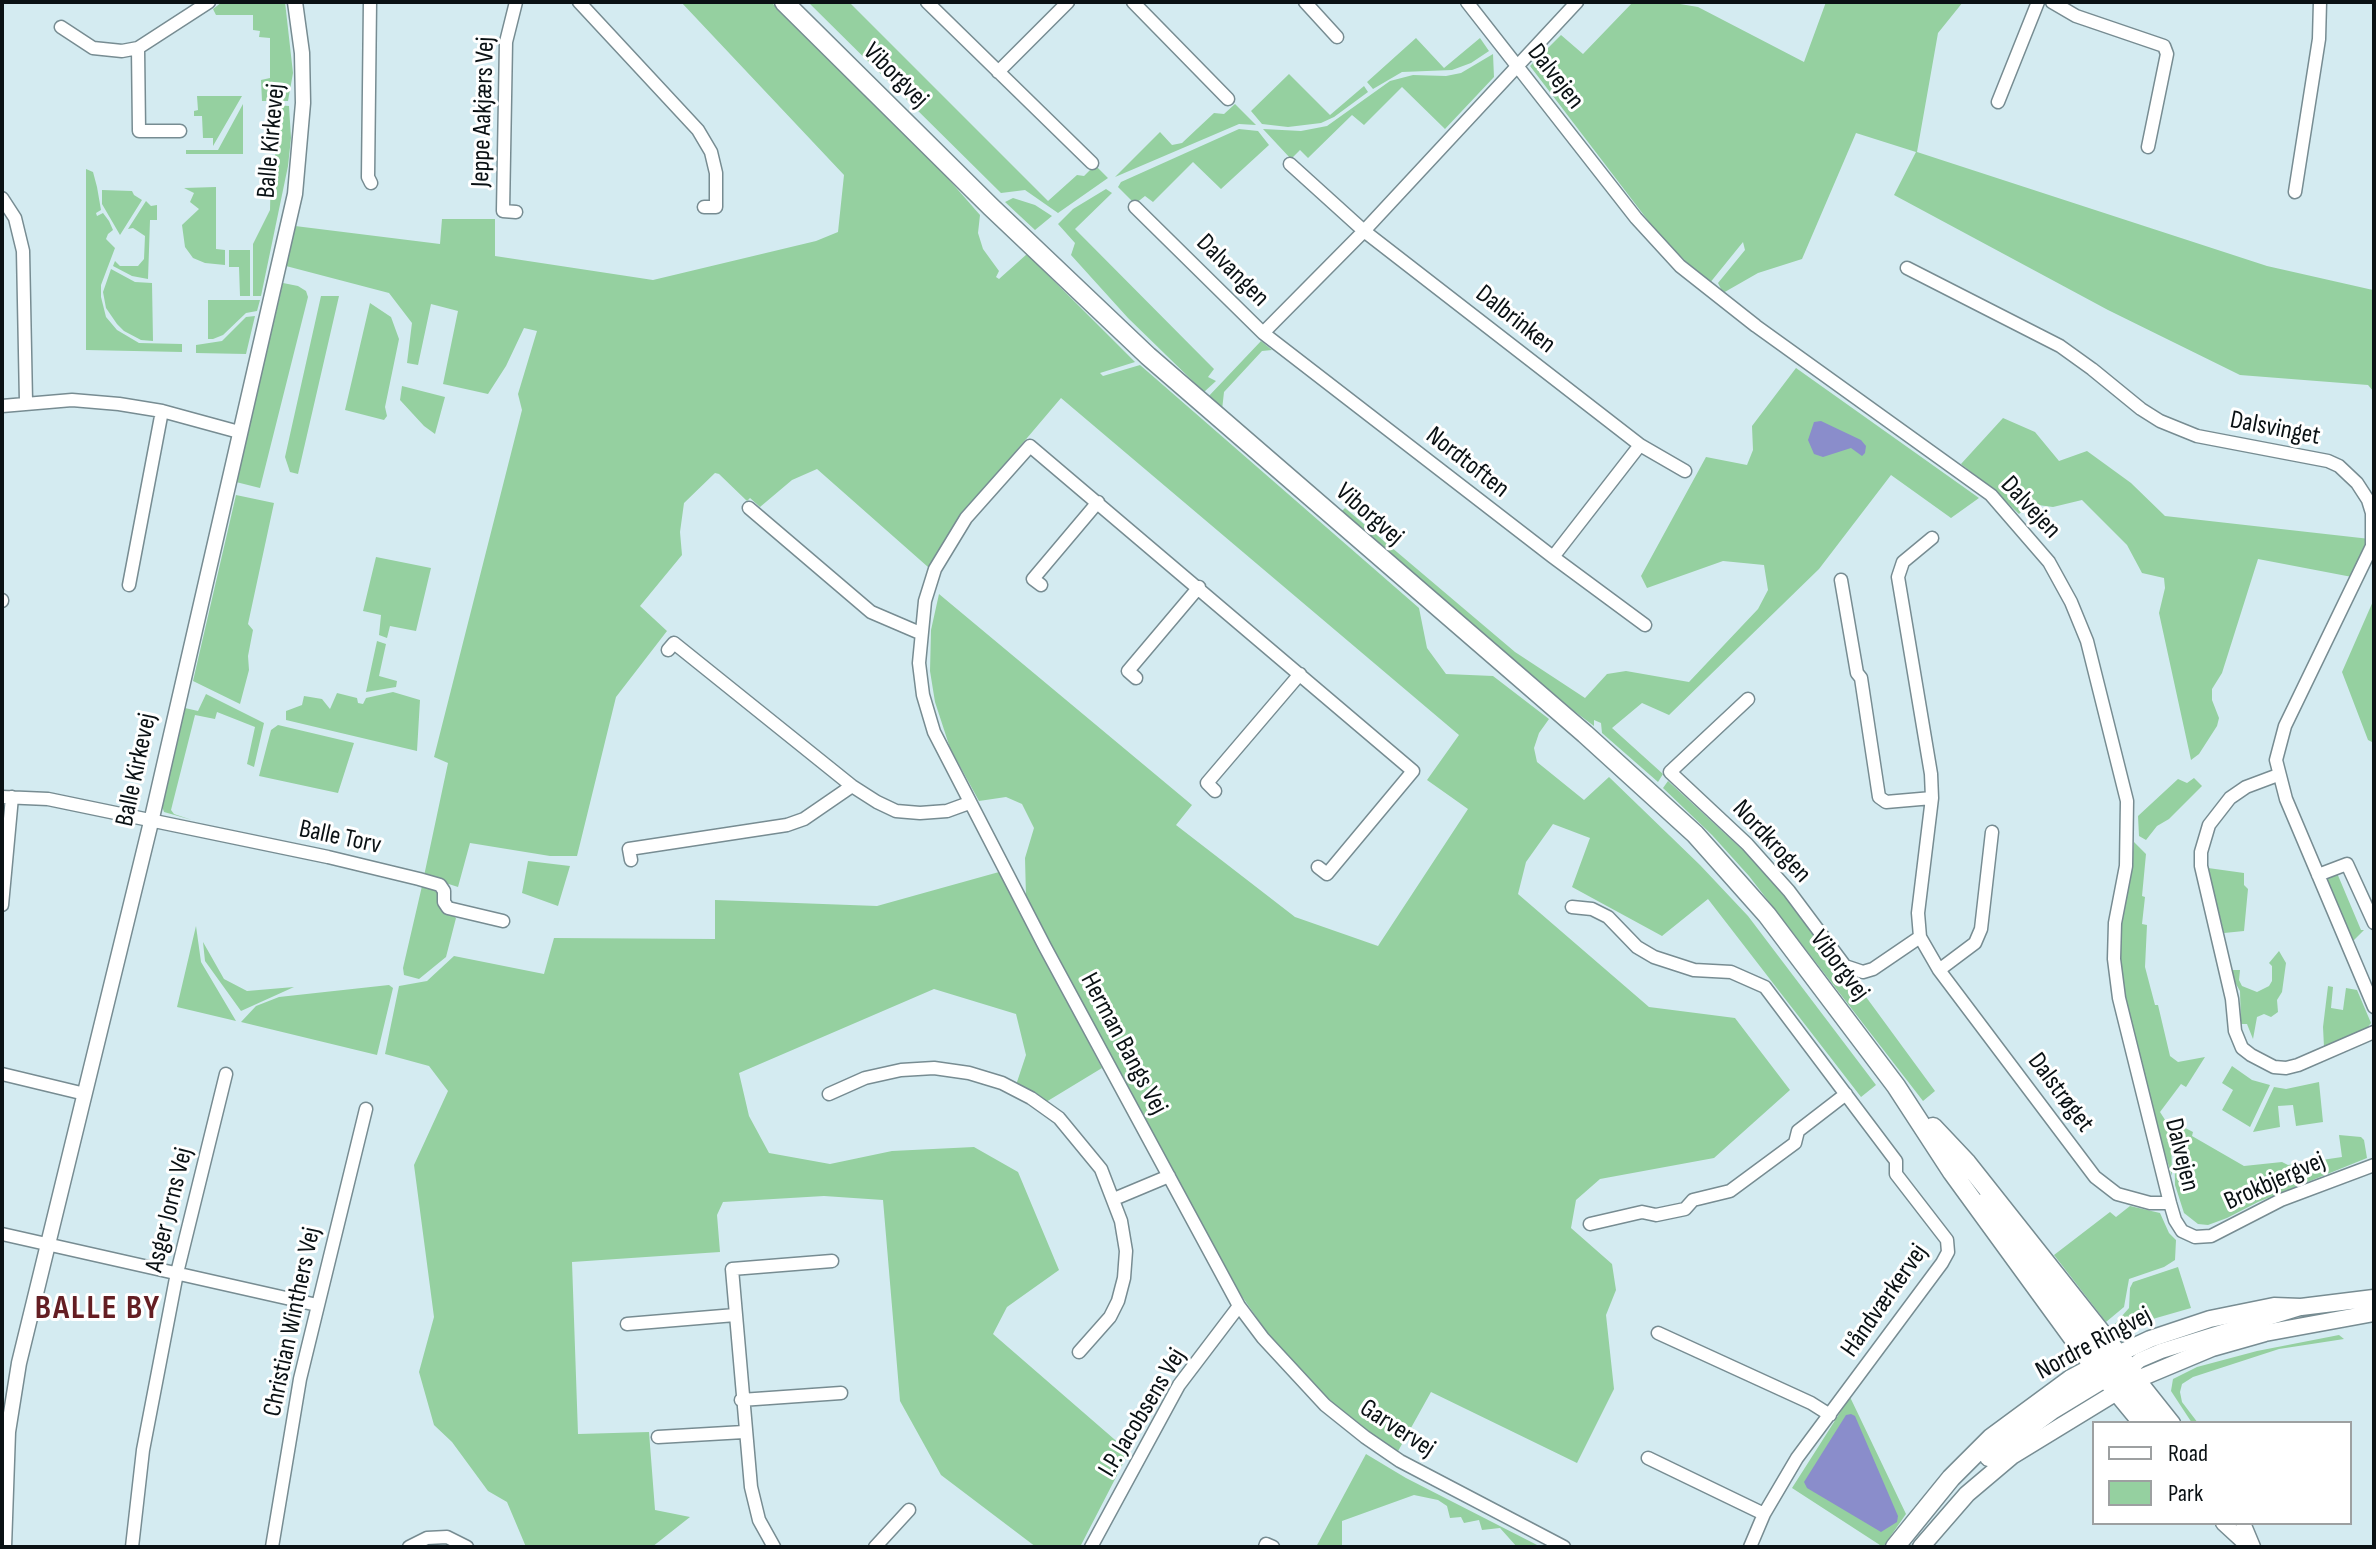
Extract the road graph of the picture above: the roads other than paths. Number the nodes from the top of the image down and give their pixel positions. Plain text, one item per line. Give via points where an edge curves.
1 (209, 2) edge
2 (295, 2) edge
3 (370, 2) edge
4 (516, 2) edge
5 (579, 2) edge
6 (784, 2) edge
7 (927, 2) edge
8 (1068, 2) edge
9 (1133, 2) edge
10 (1305, 2) edge
11 (1467, 2) edge
12 (1577, 2) edge
13 (2038, 2) edge
14 (2052, 2) edge
15 (2320, 2) edge
16 (61, 27) dead end
17 (1337, 37) dead end
18 (138, 48) junction
19 (1517, 65) junction
20 (998, 72) junction
21 (1228, 99) dead end
22 (1998, 102) dead end
23 (180, 131) dead end
24 (2148, 147) dead end
25 (1092, 163) dead end
26 (1290, 164) dead end
27 (371, 183) dead end
28 (2295, 192) dead end
29 (2, 198) edge
30 (704, 207) dead end
31 (1135, 207) dead end
32 (516, 212) dead end
33 (1364, 231) junction
34 (1907, 268) dead end
35 (1263, 333) junction
36 (26, 402) junction
37 (2, 406) edge
38 (162, 411) junction
39 (239, 432) junction
40 (1640, 445) junction
41 (1685, 471) dead end
42 (1098, 502) junction
43 (749, 508) dead end
44 (1932, 538) dead end
45 (1553, 557) junction
46 (1841, 580) dead end
47 (129, 585) dead end
48 (1041, 585) dead end
49 (1199, 587) junction
50 (1645, 625) dead end
51 (920, 633) junction
52 (668, 650) dead end
53 (1300, 674) junction
54 (1136, 678) dead end
55 (1748, 699) dead end
56 (2278, 775) junction
57 (852, 786) junction
58 (1215, 791) dead end
59 (7, 797) edge
60 (1932, 798) junction
61 (969, 803) junction
62 (151, 822) junction
63 (1992, 832) dead end
64 (631, 860) dead end
65 (1318, 867) dead end
66 (2318, 875) junction
67 (2, 905) edge
68 (1572, 907) dead end
69 (503, 921) dead end
70 (2374, 923) edge
71 (1920, 937) junction
72 (1939, 970) junction
73 (2371, 993) edge
74 (2374, 1007) edge
75 (2374, 1032) edge
76 (2, 1074) edge
77 (226, 1074) dead end
78 (1896, 1086) junction
79 (85, 1094) junction
80 (829, 1094) dead end
81 (1846, 1094) junction
82 (366, 1109) dead end
83 (2374, 1165) edge
84 (1169, 1176) junction
85 (1114, 1199) junction
86 (2170, 1203) junction
87 (1590, 1224) dead end
88 (2, 1234) edge
89 (2195, 1237) joint
90 (47, 1245) junction
91 (832, 1261) dead end
92 (177, 1273) junction
93 (2374, 1298) edge
94 (317, 1305) junction
95 (1239, 1306) junction
96 (2374, 1313) edge
97 (735, 1315) junction
98 (627, 1324) dead end
99 (1658, 1333) dead end
100 (1079, 1352) dead end
101 (2116, 1373) junction
102 (8, 1388) edge
103 (841, 1393) dead end
104 (741, 1400) junction
105 (1830, 1415) junction
106 (2139, 1421) edge
107 (2153, 1421) edge
108 (2171, 1421) edge
109 (744, 1432) junction
110 (658, 1437) dead end
111 (1648, 1458) dead end
112 (909, 1510) dead end
113 (1764, 1514) junction
114 (2225, 1525) edge
115 (2244, 1525) edge
116 (4, 1547) edge
117 (132, 1547) edge
118 (272, 1547) edge
119 (409, 1547) edge
120 (467, 1547) edge
121 (774, 1547) edge
122 (875, 1547) edge
123 (1091, 1547) edge
124 (1564, 1547) edge
125 (1750, 1547) edge
126 (1895, 1547) edge
127 (1907, 1547) edge
128 (1921, 1547) edge
129 (2251, 1547) edge

1 - 18 street
2 - 39 street, Balle Kirkevej via 303,103 295,194
3 - 27 street
4 - 32 street, Jeppe Aakjærs Vej via 506,42 503,211
5 - 30 street via 698,130 716,173 716,207
6 - 78 main road, Viborgvej via 1148,356 1695,834 1767,915
7 - 20 street
8 - 20 street
9 - 21 street
10 - 17 street
11 - 19 street, Dalvejen
12 - 19 street, Dalvangen
13 - 22 street
14 - 24 street via 2076,16 2164,46 2167,54
15 - 28 street
16 - 18 street via 93,48
18 - 23 street via 139,131
19 - 33 street, Dalvangen
19 - 86 street, Dalvejen via 1680,266 1991,495 2049,562 2087,641 2127,801 2126,866 2114,959
20 - 25 street
26 - 33 street
29 - 36 street via 15,218 23,251
31 - 35 street, Dalvangen
33 - 35 street, Dalvangen
33 - 40 street, Dalbrinken
34 - 56 street, Dalsvinget via 2060,346 2160,421 2197,436 2328,461 2357,483 2372,513 2372,546 2285,726 2276,760
35 - 45 street, Nordtoften
36 - 37 street
36 - 38 street via 72,400
38 - 39 street
38 - 47 street
39 - 62 street, Balle Kirkevej
40 - 41 street, Dalbrinken
40 - 45 street
42 - 48 street via 1033,579
42 - 49 street, Herman Bangs Vej
42 - 51 street, Herman Bangs Vej via 1030,446 951,539 935,569
43 - 51 street via 871,612
44 - 60 street, Dalstrøget via 1903,562 1898,577
45 - 50 street, Nordtoften
46 - 60 street via 1879,797 1886,802
49 - 53 street, Herman Bangs Vej
49 - 54 street via 1128,671
51 - 61 street, Herman Bangs Vej via 923,695 934,732
52 - 57 street via 674,643
53 - 58 street via 1207,783
53 - 65 street, Herman Bangs Vej via 1413,771 1327,874
55 - 71 street, Nordkrogen via 1670,772 1747,844 1845,966 1863,972 1873,969
56 - 66 street, Dalsvinget
56 - 75 street via 2230,798 2209,825 2201,852 2235,1031 2251,1055 2286,1068
57 - 61 street via 896,811 933,812
57 - 64 street via 787,825 629,849
59 - 62 street via 48,799
59 - 67 street
60 - 71 street, Dalstrøget via 1918,913
61 - 84 street, Herman Bangs Vej
62 - 69 street, Balle Torv via 419,879 440,885 448,908
62 - 79 street, Balle Kirkevej
63 - 72 street via 1981,929 1975,943
66 - 70 street via 2347,864
66 - 73 street, Dalsvinget
68 - 81 street, Håndværkervej via 1608,917 1654,957 1694,970 1731,972 1765,987
71 - 72 street, Dalstrøget
72 - 86 street, Dalstrøget via 2095,1177 2127,1198
73 - 74 street, Dalsvinget
76 - 79 street
77 - 92 street, Asger Jorns Vej
78 - 101 main road, Viborgvej via 1965,1190
78 - 101 main road, Viborgvej via 1967,1163
79 - 90 street, Balle Kirkevej
80 - 85 street via 901,1070 969,1073 1002,1083 1059,1118 1101,1169
81 - 87 street via 1798,1131 1795,1143 1730,1191 1693,1200 1685,1209
81 - 105 street, Håndværkervej via 1896,1161 1896,1174 1944,1235 1948,1252
82 - 94 street, Christian Winthers Vej
83 - 89 street, Brokbjergvej via 2281,1200 2211,1236
84 - 85 street
84 - 95 street, Herman Bangs Vej
85 - 100 street via 1126,1251 1124,1278 1110,1317
86 - 89 street, Dalvejen via 2179,1227
88 - 90 street
90 - 92 street
90 - 102 street, Balle Kirkevej
91 - 97 street via 732,1269
92 - 94 street
92 - 117 street, Asger Jorns Vej via 143,1450
93 - 101 main road, Nordre Ringvej via 2274,1306 2210,1319 2150,1339
94 - 118 street, Christian Winthers Vej
95 - 123 street, I.P. Jacobsens Vej via 1179,1385
95 - 124 street, Garvervej via 1344,1422 1400,1461
96 - 101 main road, Nordre Ringvej via 2265,1333
97 - 98 street
97 - 104 street
99 - 105 street
101 - 106 street, Viborgvej
101 - 107 main road
101 - 108 street, Viborgvej
101 - 126 main road, Nordre Ringvej via 2071,1379 1991,1438
101 - 127 main road via 2000,1447
101 - 128 main road, Nordre Ringvej via 1967,1494
102 - 116 street, Balle Kirkevej
103 - 104 street
104 - 109 street
105 - 113 street, Håndværkervej
109 - 110 street
109 - 121 street via 759,1520
111 - 113 street
112 - 122 street
113 - 125 street, Håndværkervej
114 - 129 street
115 - 129 street
119 - 120 street via 427,1538 447,1537

